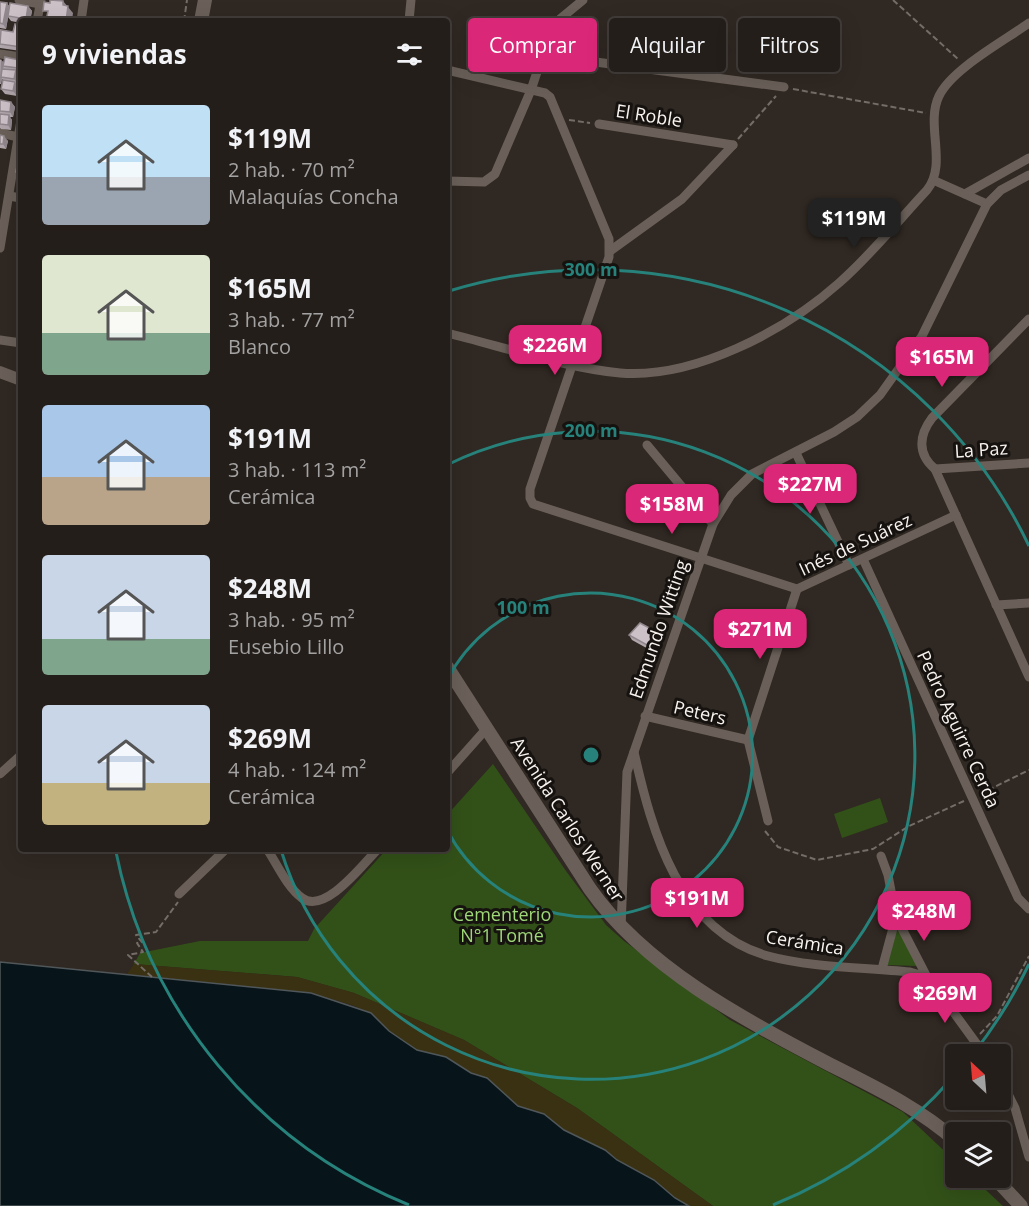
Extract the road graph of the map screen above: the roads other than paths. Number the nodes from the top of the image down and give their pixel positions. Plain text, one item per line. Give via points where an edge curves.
1 (19, 0) edge
2 (84, 0) edge
3 (205, 0) edge
4 (411, 0) edge
5 (583, 0) edge
6 (40, 2) edge
7 (37, 18) edge
8 (81, 18) edge
9 (202, 18) edge
10 (409, 18) edge
11 (563, 18) edge
12 (1029, 23) edge
13 (0, 54) edge
14 (18, 57) edge
15 (597, 62) edge
16 (450, 71) edge
17 (537, 72) edge
18 (784, 87) road end
19 (531, 90) junction
20 (599, 124) road end
21 (0, 133) edge
22 (18, 136) joint
23 (1029, 158) edge
24 (1029, 175) edge
25 (994, 178) junction
26 (933, 180) junction
27 (450, 181) edge
28 (1001, 190) junction
29 (965, 194) junction
30 (9, 196) junction
31 (18, 198) edge
32 (987, 204) junction
33 (3, 208) edge
34 (0, 248) edge
35 (610, 251) junction
36 (1029, 319) edge
37 (450, 334) edge
38 (0, 340) edge
39 (18, 343) edge
40 (574, 364) junction
41 (0, 372) edge
42 (18, 379) edge
43 (647, 445) dead end
44 (796, 453) junction
45 (1029, 463) edge
46 (934, 469) junction
47 (956, 515) junction
48 (713, 524) junction
49 (699, 558) junction
50 (863, 559) junction
51 (849, 565) junction
52 (797, 589) junction
53 (1029, 603) edge
54 (996, 605) junction
55 (450, 672) edge
56 (1029, 677) edge
57 (645, 716) junction
58 (487, 728) junction
59 (748, 740) junction
60 (634, 749) junction
61 (18, 758) edge
62 (450, 769) edge
63 (0, 774) edge
64 (766, 825) road end
65 (223, 852) edge
66 (269, 852) edge
67 (375, 852) edge
68 (880, 856) dead end
69 (179, 894) road end
70 (1029, 909) edge
71 (896, 917) junction
72 (621, 928) junction
73 (882, 969) junction
74 (928, 979) junction
75 (977, 1044) edge
76 (1011, 1100) edge
77 (945, 1133) edge
78 (1029, 1157) edge
79 (1004, 1188) edge
80 (1021, 1206) edge

1 - 6 street
2 - 8 street
3 - 9 main road
4 - 10 street
5 - 11 street
6 - 7 street
12 - 26 street via 943,89 935,114
13 - 14 street
15 - 18 street
16 - 19 street
17 - 19 street
19 - 27 street via 492,177 484,182
19 - 35 street via 550,97 604,223
20 - 35 street, El Roble via 733,145 682,199
21 - 22 street
22 - 30 street
23 - 25 street
24 - 28 street, Edmundo Witting
25 - 28 street
25 - 29 street
26 - 29 street
26 - 40 street via 839,283 806,309 748,342 708,359 652,372 619,373
28 - 32 street, Edmundo Witting
29 - 32 street
30 - 31 street
30 - 33 street
32 - 44 street, Edmundo Witting via 931,320 901,370 864,411
33 - 34 street
35 - 40 street
36 - 46 street via 928,423 922,436 922,450
37 - 40 street
38 - 39 street
40 - 49 street, Inés de Suárez via 530,489 530,500 537,507
41 - 42 street
43 - 48 street
44 - 48 street, Edmundo Witting via 743,482
44 - 51 street
45 - 46 street, La Paz
46 - 47 street
47 - 50 street, Inés de Suárez
47 - 54 street
48 - 49 street, Edmundo Witting
49 - 52 street, Inés de Suárez
49 - 57 street, Edmundo Witting
50 - 51 street, Inés de Suárez
50 - 70 street, Pedro Aguirre Cerda via 1018,898
51 - 52 street, Inés de Suárez
52 - 59 street
53 - 54 street
54 - 56 street
55 - 58 main road, Avenida Carlos Werner
57 - 59 street, Peters
57 - 60 street, Edmundo Witting
58 - 62 street
58 - 72 main road, Avenida Carlos Werner via 590,889
59 - 64 street
60 - 72 street, Edmundo Witting via 626,779
60 - 73 street, Cerámica via 667,862 686,894 714,926 743,946 766,955
61 - 63 street
65 - 69 street
66 - 67 street via 298,894 317,902 329,897
68 - 71 street
71 - 73 street
71 - 74 street
72 - 77 main road, Avenida Carlos Werner via 737,1014 902,1102
73 - 74 street, Cerámica via 910,972
74 - 75 street
76 - 78 street
79 - 80 main road

